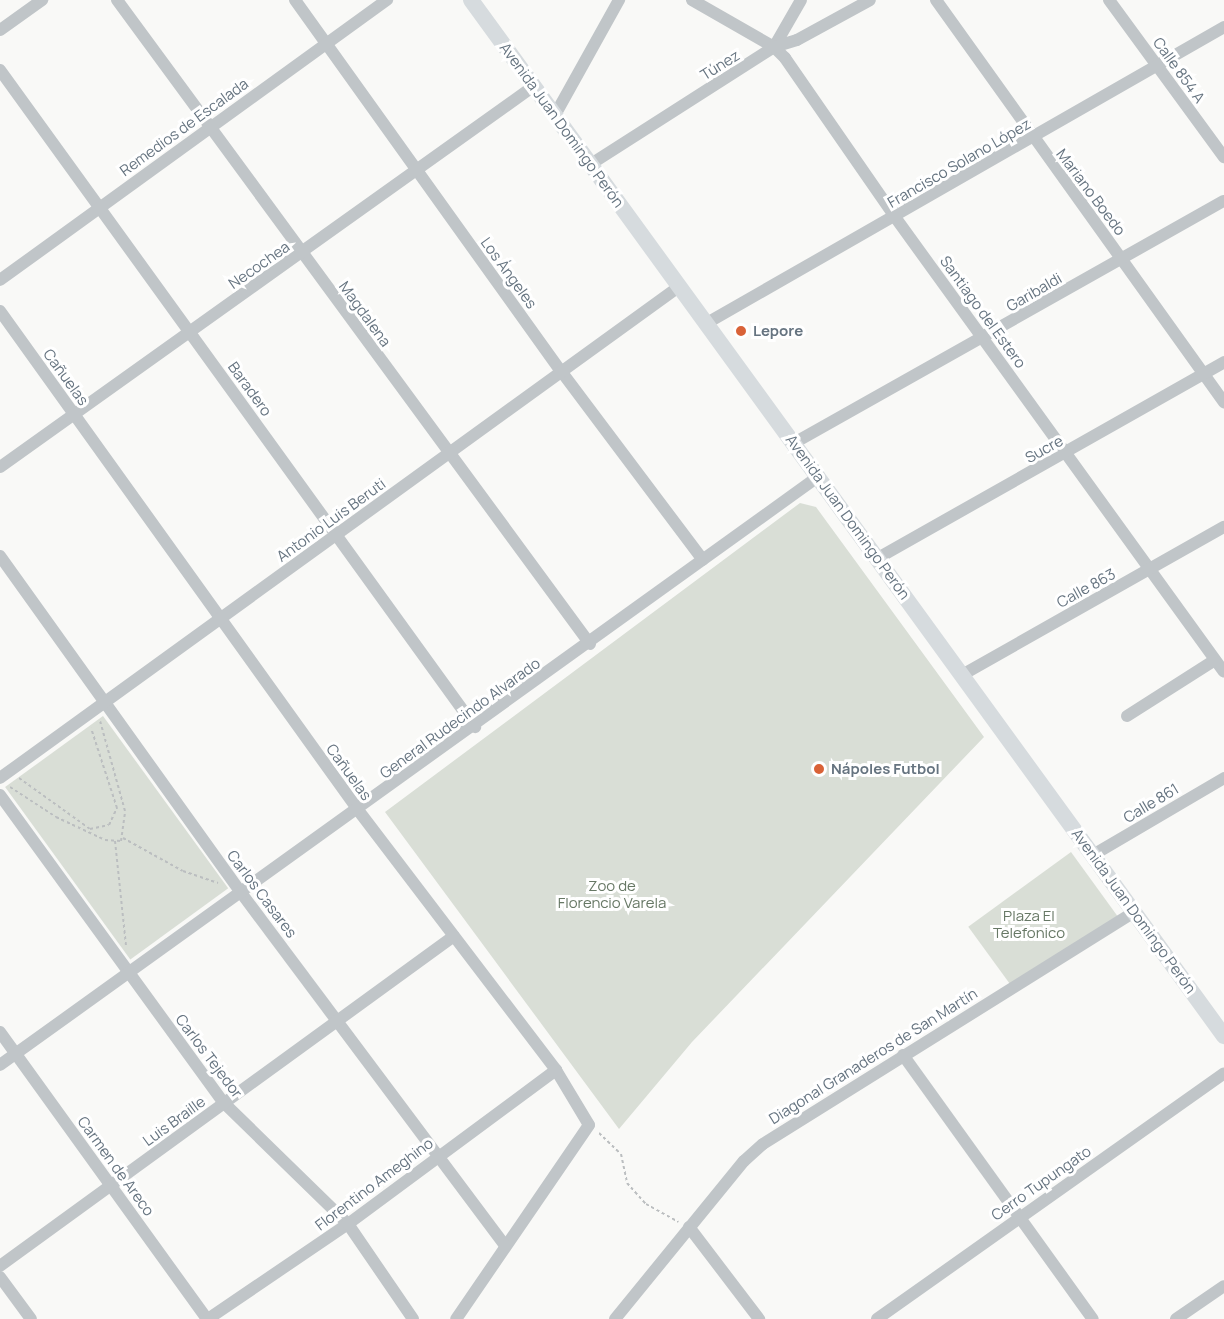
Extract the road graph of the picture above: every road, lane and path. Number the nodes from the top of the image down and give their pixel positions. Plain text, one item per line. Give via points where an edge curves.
1 (42, 0) edge
2 (117, 0) edge
3 (295, 0) edge
4 (387, 0) edge
5 (471, 0) edge
6 (619, 0) edge
7 (692, 0) edge
8 (801, 0) edge
9 (870, 0) edge
10 (936, 0) edge
11 (1109, 0) edge
12 (1224, 27) edge
13 (0, 30) edge
14 (326, 44) junction
15 (774, 47) junction
16 (1158, 67) junction
17 (0, 70) edge
18 (534, 86) junction
19 (555, 115) junction
20 (212, 126) junction
21 (1032, 138) junction
22 (1224, 157) edge
23 (591, 164) junction
24 (415, 168) junction
25 (1224, 201) edge
26 (100, 207) junction
27 (895, 217) junction
28 (302, 253) junction
29 (1122, 259) junction
30 (0, 280) edge
31 (680, 286) junction
32 (0, 311) edge
33 (707, 323) junction
34 (190, 332) junction
35 (983, 338) junction
36 (1224, 362) edge
37 (561, 371) junction
38 (1203, 374) junction
39 (1224, 402) edge
40 (73, 414) junction
41 (794, 442) junction
42 (1068, 453) junction
43 (448, 454) junction
44 (0, 467) edge
45 (819, 476) junction
46 (1224, 527) edge
47 (336, 534) junction
48 (0, 556) edge
49 (878, 558) junction
50 (703, 560) junction
51 (1151, 568) junction
52 (221, 619) junction
53 (590, 644) junction
54 (1215, 660) junction
55 (1224, 672) edge
56 (962, 675) junction
57 (95, 709) junction
58 (1127, 716) dead end
59 (475, 727) junction
60 (3, 776) edge
61 (1224, 778) edge
62 (0, 795) edge
63 (358, 810) junction
64 (123, 838) junction
65 (115, 842) junction
66 (1094, 855) junction
67 (238, 889) junction
68 (1133, 913) junction
69 (454, 936) junction
70 (126, 948) dead end
71 (129, 972) junction
72 (339, 1019) junction
73 (1223, 1031) edge
74 (0, 1032) edge
75 (16, 1054) junction
76 (903, 1055) junction
77 (0, 1065) edge
78 (556, 1070) junction
79 (1224, 1073) edge
80 (224, 1103) junction
81 (589, 1125) junction
82 (438, 1155) junction
83 (111, 1185) junction
84 (1018, 1216) junction
85 (348, 1224) junction
86 (689, 1227) junction
87 (505, 1246) junction
88 (0, 1266) edge
89 (0, 1277) edge
90 (1224, 1286) edge
91 (31, 1319) edge
92 (207, 1319) edge
93 (413, 1319) edge
94 (456, 1319) edge
95 (615, 1319) edge
96 (759, 1319) edge
97 (877, 1319) edge
98 (1093, 1319) edge
99 (1176, 1319) edge

1 - 13 street
2 - 20 street, Magdalena
3 - 14 street, Los Ángeles
4 - 14 street, Remedios de Escalada
5 - 18 main road, Avenida Juan Domingo Perón
6 - 19 street
7 - 15 street, Santiago del Estero
8 - 15 street
9 - 15 street, Túnez via 797,40
10 - 21 street, Mariano Boedo
11 - 16 street, Calle 854 A
12 - 16 street, Francisco Solano López
14 - 20 street, Remedios de Escalada
14 - 24 street, Los Ángeles
15 - 23 street, Túnez
15 - 27 street, Santiago del Estero
16 - 21 street, Francisco Solano López
16 - 22 street, Calle 854 A
17 - 26 street, Baradero
18 - 19 main road, Avenida Juan Domingo Perón
18 - 24 street, Necochea
19 - 23 main road, Avenida Juan Domingo Perón
20 - 26 street, Remedios de Escalada
20 - 28 street, Magdalena
21 - 27 street, Francisco Solano López
21 - 29 street, Mariano Boedo
23 - 31 main road, Avenida Juan Domingo Perón
24 - 28 street, Necochea
24 - 37 street, Los Ángeles
25 - 29 street, Garibaldi
26 - 30 street, Remedios de Escalada
26 - 34 street, Baradero
27 - 33 street, Francisco Solano López
27 - 35 street, Santiago del Estero
28 - 34 street, Necochea
28 - 43 street, Magdalena
29 - 35 street, Garibaldi
29 - 38 street, Mariano Boedo
31 - 33 main road, Avenida Juan Domingo Perón
31 - 37 street, Antonio Luis Beruti
32 - 40 street, Cañuelas
33 - 41 main road, Avenida Juan Domingo Perón
34 - 40 street, Necochea
34 - 47 street, Baradero
35 - 41 street, Garibaldi
35 - 42 street, Santiago del Estero
36 - 38 street, Sucre
37 - 43 street, Antonio Luis Beruti
37 - 50 street, Los Ángeles
38 - 39 street, Mariano Boedo
38 - 42 street, Sucre
40 - 44 street, Necochea
40 - 52 street, Cañuelas
41 - 45 main road, Avenida Juan Domingo Perón
42 - 49 street, Sucre
42 - 51 street, Santiago del Estero
43 - 47 street, Antonio Luis Beruti
43 - 53 street, Magdalena
45 - 49 main road, Avenida Juan Domingo Perón
45 - 50 street, General Rudecindo Alvarado
46 - 51 street, Calle 863
47 - 52 street, Antonio Luis Beruti
47 - 59 street, Baradero
48 - 57 street, Carlos Casares
49 - 56 main road, Avenida Juan Domingo Perón
50 - 53 street, General Rudecindo Alvarado
51 - 54 street, Santiago del Estero
51 - 56 street, Calle 863
52 - 57 street, Antonio Luis Beruti
52 - 63 street, Cañuelas
53 - 59 street, General Rudecindo Alvarado
54 - 55 street, Santiago del Estero
54 - 58 street
56 - 66 main road, Avenida Juan Domingo Perón
57 - 60 street, Antonio Luis Beruti
57 - 60 path via 117,808 109,825 90,829
57 - 64 path via 125,811
57 - 67 street, Carlos Casares
59 - 63 street, General Rudecindo Alvarado
60 - 65 path via 56,817
61 - 66 street, Calle 861
62 - 71 street, Carlos Tejedor
63 - 67 street, General Rudecindo Alvarado
63 - 69 street, Cañuelas
64 - 65 path
64 - 67 path via 191,874
65 - 70 path
66 - 68 main road, Avenida Juan Domingo Perón
67 - 71 street, General Rudecindo Alvarado
67 - 72 street, Carlos Casares
68 - 73 main road, Avenida Juan Domingo Perón
68 - 76 street, Diagonal Granaderos de San Martín
69 - 72 street, Luis Braille
69 - 78 street, Cañuelas
71 - 75 street, General Rudecindo Alvarado
71 - 80 street, Carlos Tejedor
72 - 80 street, Luis Braille
72 - 82 street, Carlos Casares
74 - 75 street, Carmen de Areco
75 - 77 street, General Rudecindo Alvarado
75 - 83 street, Carmen de Areco
76 - 84 street
76 - 86 street, Diagonal Granaderos de San Martín via 762,1144
78 - 81 street, Cañuelas
78 - 82 street, Florentino Ameghino
79 - 84 street, Cerro Tupungato
80 - 83 street, Luis Braille
80 - 85 street, Carlos Tejedor
81 - 86 path via 615,1145 627,1183 646,1204
81 - 87 street
82 - 85 street, Florentino Ameghino
82 - 87 street, Carlos Casares
83 - 88 street, Luis Braille
83 - 92 street, Carmen de Areco
84 - 97 street, Cerro Tupungato
84 - 98 street
85 - 92 street, Florentino Ameghino
85 - 93 street, Carlos Tejedor
86 - 95 street, Diagonal Granaderos de San Martín
86 - 96 street
87 - 94 street
89 - 91 street
90 - 99 street

